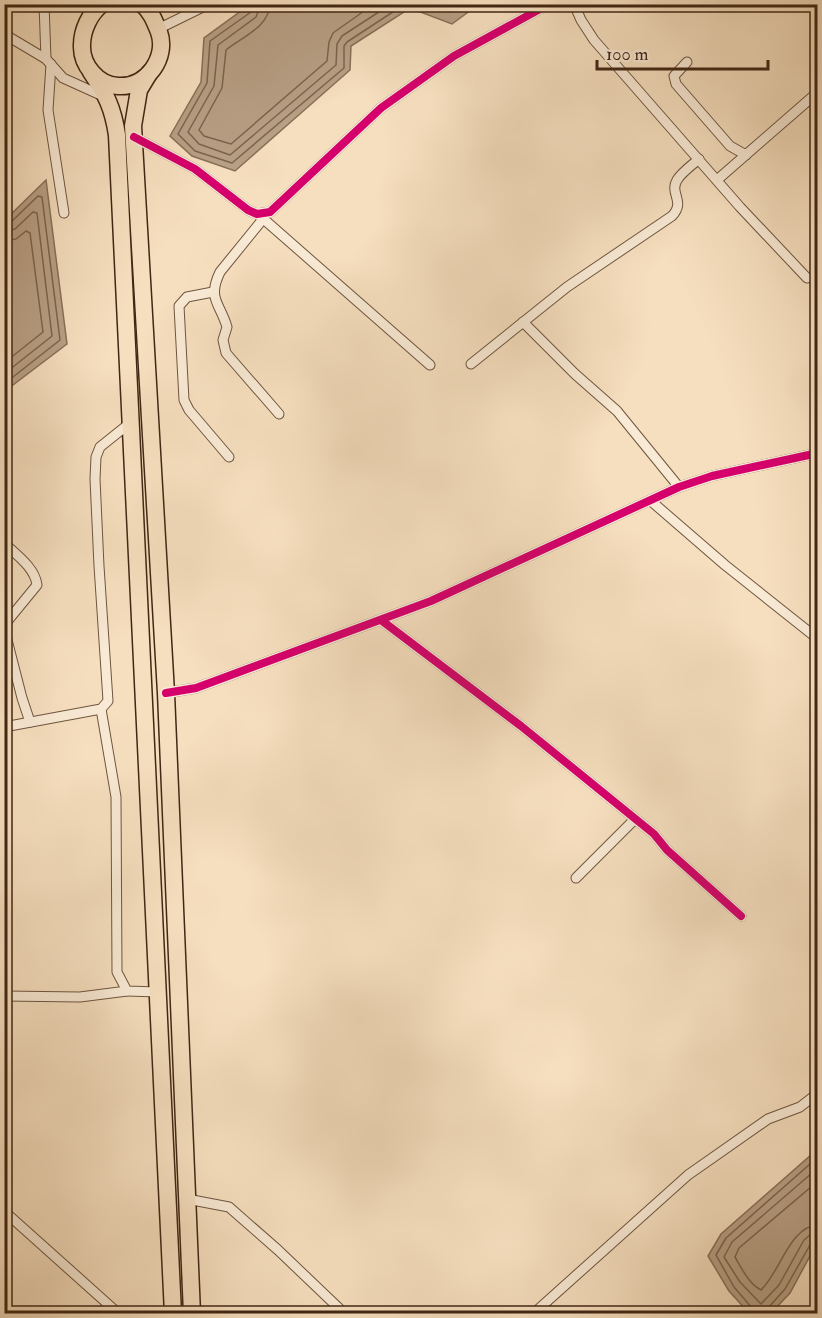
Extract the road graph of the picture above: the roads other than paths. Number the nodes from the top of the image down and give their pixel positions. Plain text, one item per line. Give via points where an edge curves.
1 (44, 4) edge
2 (209, 4) edge
3 (549, 4) edge
4 (574, 4) edge
5 (100, 5) edge
6 (150, 11) edge
7 (4, 34) edge
8 (48, 61) junction
9 (687, 62) dead end
10 (91, 72) junction
11 (148, 75) junction
12 (818, 92) edge
13 (108, 98) junction
14 (134, 137) junction
15 (746, 155) junction
16 (699, 159) junction
17 (717, 180) junction
18 (64, 213) dead end
19 (260, 216) junction
20 (807, 278) dead end
21 (213, 292) junction
22 (524, 322) junction
23 (471, 364) dead end
24 (430, 365) dead end
25 (279, 414) dead end
26 (130, 423) junction
27 (818, 453) edge
28 (229, 457) dead end
29 (679, 486) junction
30 (651, 501) junction
31 (4, 543) edge
32 (381, 620) junction
33 (5, 631) edge
34 (818, 639) edge
35 (166, 693) junction
36 (102, 709) junction
37 (30, 722) junction
38 (4, 728) edge
39 (635, 819) junction
40 (576, 878) dead end
41 (741, 916) dead end
42 (126, 991) junction
43 (158, 992) junction
44 (4, 996) edge
45 (818, 1093) edge
46 (187, 1199) junction
47 (4, 1210) edge
48 (119, 1314) edge
49 (173, 1314) edge
50 (192, 1314) edge
51 (345, 1314) edge
52 (532, 1314) edge

1 - 8 street
2 - 6 street
3 - 19 street via 454,56 381,108 284,200
4 - 16 street via 594,40
5 - 10 highway via 82,36 81,47
6 - 11 highway via 162,48
7 - 8 street
8 - 13 street via 63,78
8 - 18 street via 48,110
9 - 15 street via 674,76 676,84 730,146
10 - 11 highway via 118,86
10 - 13 highway
11 - 14 highway via 139,90
12 - 15 street
13 - 26 highway via 117,135
14 - 19 street via 183,162
14 - 35 highway
15 - 17 street
16 - 17 street
16 - 22 street via 677,179 675,191 679,202 672,216 567,287
17 - 20 street
19 - 21 street via 220,272
19 - 24 street
21 - 25 street via 227,327 223,340 226,353
21 - 28 street via 187,297 179,306 184,400
22 - 23 street
22 - 29 street via 617,411
26 - 36 street via 100,447 96,457 108,689 108,701
26 - 43 highway
27 - 29 street
29 - 30 street
30 - 32 street
30 - 34 street
31 - 33 street via 31,570 37,585 5,624
32 - 35 street via 196,688
32 - 39 street
33 - 37 street
35 - 46 highway
36 - 37 street
36 - 42 street via 116,797 117,972
37 - 38 street
39 - 40 street
39 - 41 street
42 - 43 street
42 - 44 street via 80,997
43 - 49 highway
45 - 52 street via 801,1107 768,1119 688,1175
46 - 50 highway
46 - 51 street via 229,1207
47 - 48 street

